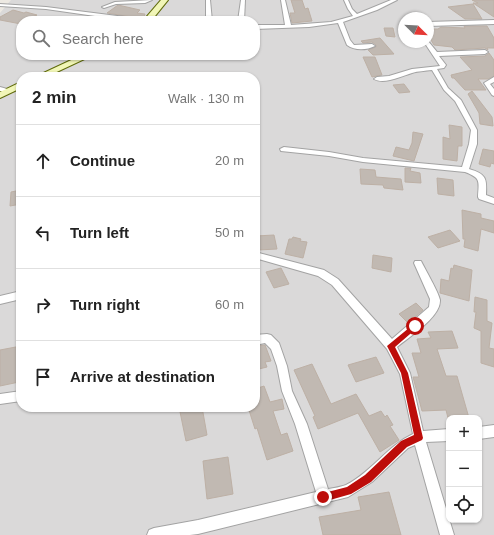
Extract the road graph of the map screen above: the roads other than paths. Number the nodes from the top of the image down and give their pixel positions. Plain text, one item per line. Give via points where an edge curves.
1 (150, 0) edge
2 (165, 0) edge
3 (208, 0) edge
4 (243, 0) edge
5 (283, 0) edge
6 (346, 0) edge
7 (395, 0) edge
8 (0, 5) edge
9 (104, 7) dead end
10 (104, 16) edge
11 (151, 16) edge
12 (209, 16) edge
13 (241, 16) edge
14 (356, 16) junction
15 (340, 21) junction
16 (494, 22) edge
17 (434, 24) edge
18 (288, 26) junction
19 (260, 27) edge
20 (372, 46) dead end
21 (431, 48) edge
22 (485, 52) dead end
23 (435, 54) junction
24 (77, 60) edge
25 (434, 69) junction
26 (50, 72) edge
27 (377, 79) dead end
28 (494, 79) edge
29 (16, 86) edge
30 (4, 90) edge
31 (494, 94) edge
32 (0, 95) edge
33 (284, 149) dead end
34 (465, 170) junction
35 (494, 201) edge
36 (260, 256) edge
37 (418, 263) dead end
38 (16, 297) edge
39 (0, 300) edge
40 (260, 339) edge
41 (391, 346) junction
42 (16, 397) edge
43 (0, 399) edge
44 (494, 431) edge
45 (482, 433) edge
46 (446, 435) edge
47 (419, 438) junction
48 (323, 497) junction
49 (181, 533) edge
50 (154, 535) edge
51 (448, 535) edge

1 - 9 street via 115,3
2 - 11 street
3 - 12 street
4 - 13 street
5 - 18 street
6 - 14 street
7 - 14 street
8 - 10 street
14 - 15 street
15 - 18 street
15 - 20 street via 351,47
16 - 17 street
18 - 19 street
21 - 23 street
22 - 23 street
23 - 25 street via 443,65
24 - 26 street
25 - 27 street
25 - 34 street via 446,89 458,100 474,130 473,144
28 - 31 street via 487,83
29 - 30 street
30 - 32 street
33 - 34 street
34 - 35 street via 478,174 483,181 482,197
36 - 41 street via 321,273 335,282
37 - 41 street via 435,299 434,309
38 - 39 street
40 - 48 street via 268,338 275,346 287,391 301,424
41 - 47 street via 405,373
42 - 43 street
44 - 45 street
46 - 47 street
47 - 48 street via 404,444 368,478 348,491
47 - 51 street
48 - 49 street
49 - 50 street

